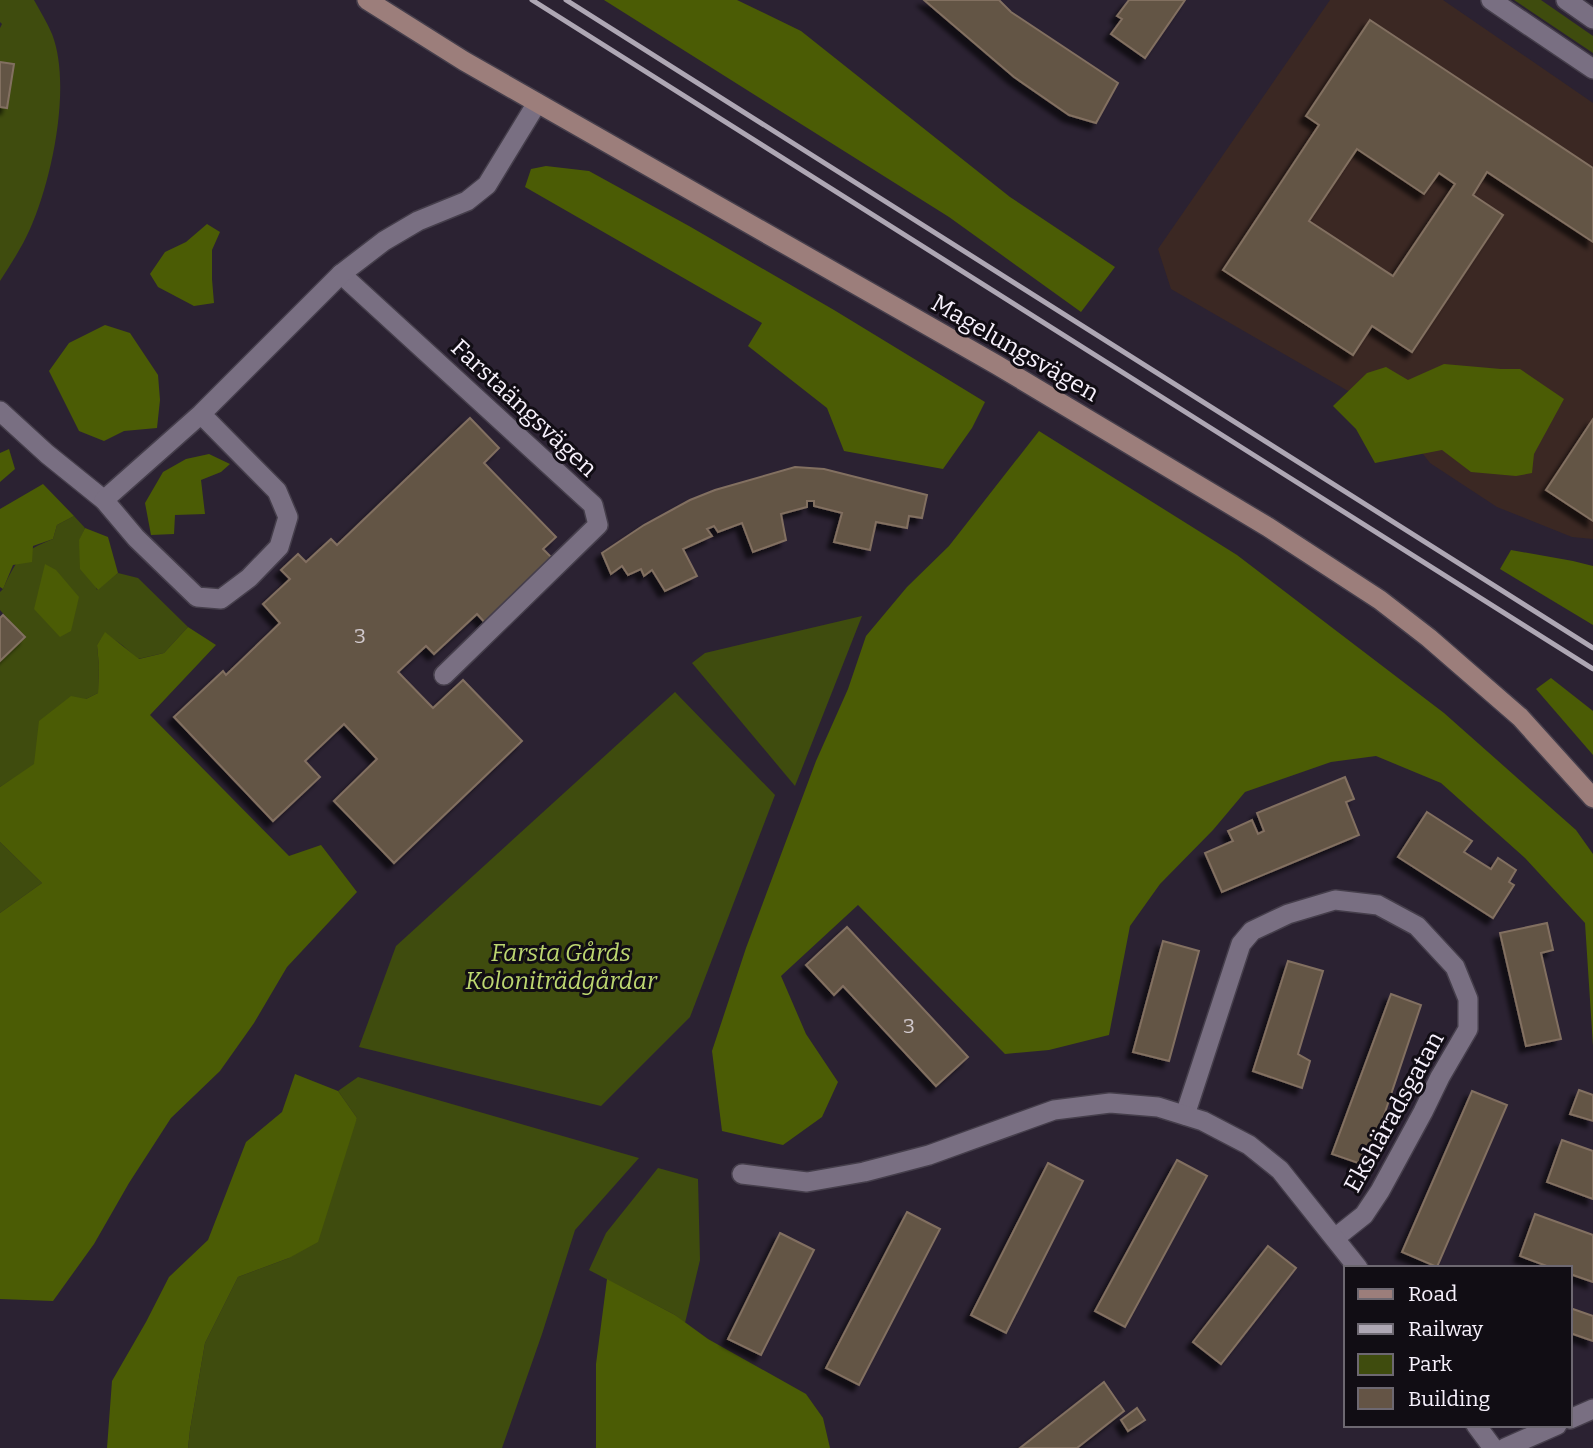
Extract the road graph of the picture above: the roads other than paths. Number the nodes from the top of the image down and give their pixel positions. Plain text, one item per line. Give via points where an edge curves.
1 (367, 0) edge
2 (1491, 0) edge
3 (1566, 0) edge
4 (1593, 19) edge
5 (1593, 69) edge
6 (537, 103) junction
7 (341, 274) junction
8 (0, 411) edge
9 (201, 414) junction
10 (104, 500) junction
11 (444, 675) dead end
12 (1593, 798) edge
13 (1185, 1115) junction
14 (742, 1174) dead end
15 (1335, 1238) junction
16 (1356, 1266) edge
17 (1593, 1409) edge
18 (1572, 1418) edge
19 (1477, 1427) edge
20 (1552, 1427) edge
21 (1493, 1448) edge
22 (1505, 1448) edge

1 - 6 main road, Magelungsvägen
2 - 5 street
3 - 4 street
6 - 7 street via 487,185 467,201 415,223
6 - 12 main road, Magelungsvägen via 1059,401 1380,600 1520,717
7 - 9 street
7 - 11 street, Farstaängsvägen via 593,505 598,525
8 - 10 street
9 - 10 street
9 - 10 street via 277,491 288,517 279,547 248,578 221,599 197,597
13 - 14 street, Ekshäradsgatan via 1158,1107 1110,1103 1054,1110 929,1155 864,1171 807,1182
13 - 15 street, Ekshäradsgatan via 1249,1145 1280,1170
13 - 15 street, Ekshäradsgatan via 1241,944 1252,931 1335,900 1378,905 1417,926 1455,967 1468,999 1468,1029 1380,1191 1364,1215
15 - 16 street, Ekshäradsgatan
17 - 18 street
19 - 21 street
20 - 22 street

